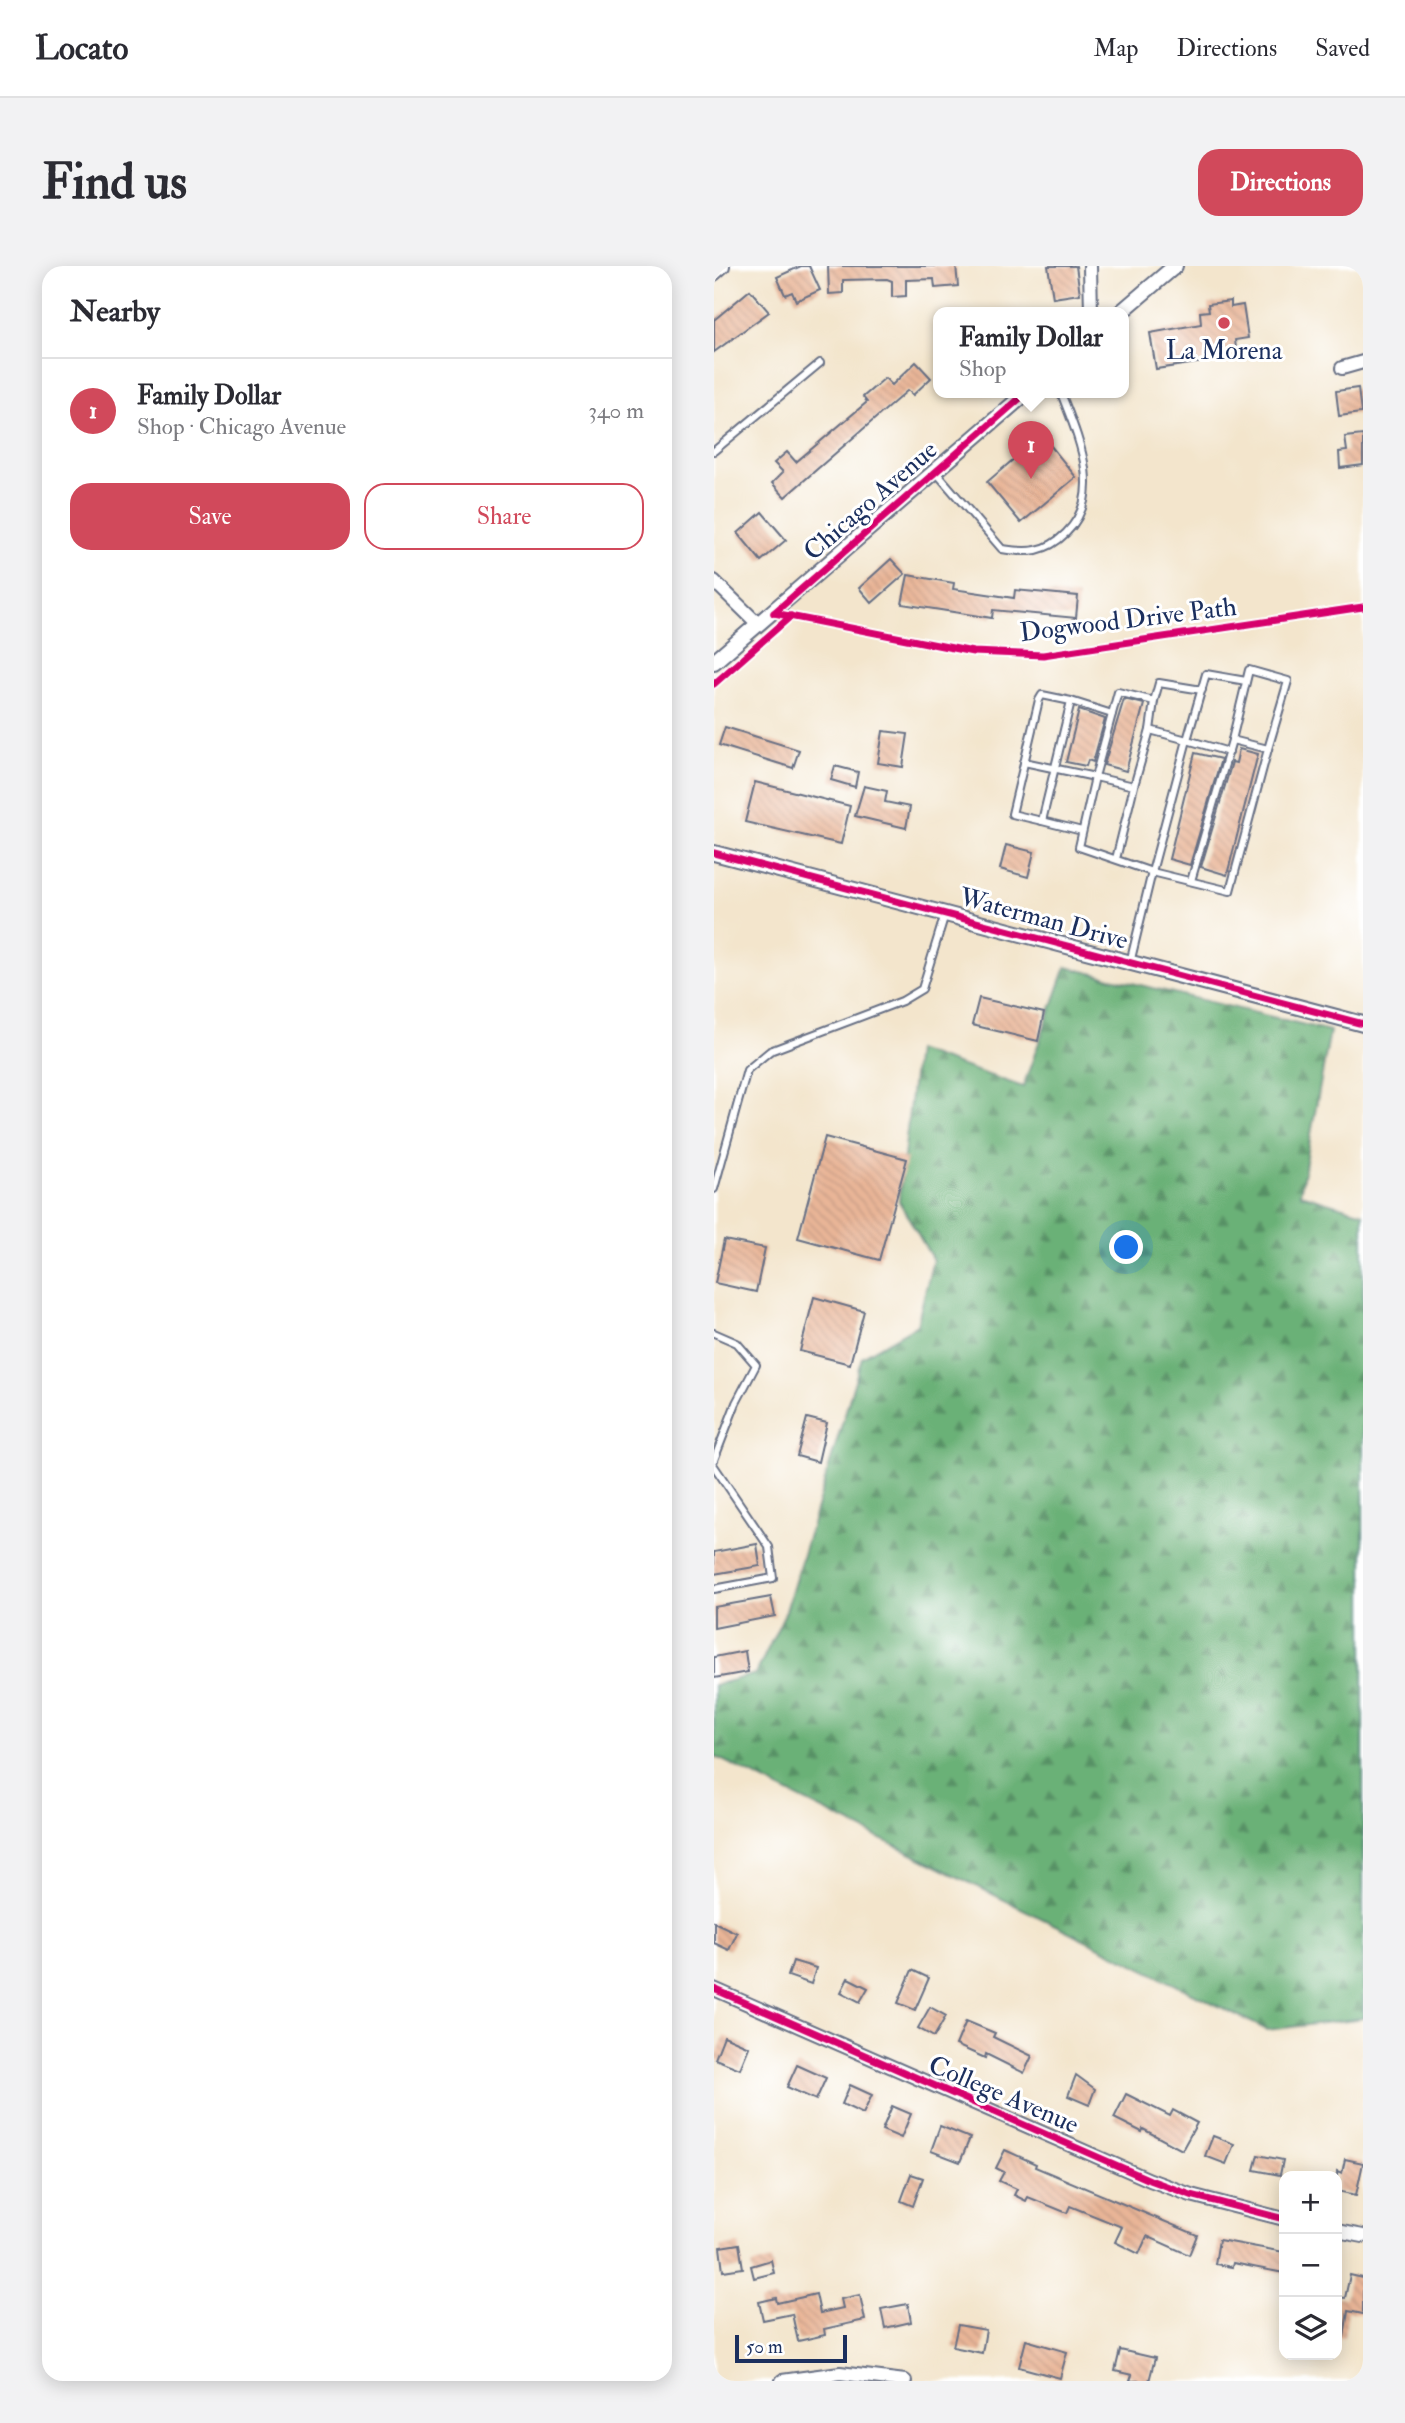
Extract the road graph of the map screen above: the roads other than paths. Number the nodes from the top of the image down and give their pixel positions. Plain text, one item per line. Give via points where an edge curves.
1 (723, 266) edge
2 (1090, 266) edge
3 (1175, 266) edge
4 (714, 274) edge
5 (1091, 307) edge
6 (1127, 307) edge
7 (1363, 362) edge
8 (820, 363) dead end
9 (1342, 368) dead end
10 (1020, 398) edge
11 (1064, 398) edge
12 (714, 451) edge
13 (935, 471) junction
14 (714, 581) edge
15 (758, 624) junction
16 (714, 662) edge
17 (1246, 681) junction
18 (1202, 690) junction
19 (1071, 701) junction
20 (1154, 701) junction
21 (1112, 714) junction
22 (1150, 730) junction
23 (1187, 740) junction
24 (1232, 740) junction
25 (1269, 749) junction
26 (1229, 752) junction
27 (1024, 762) junction
28 (1055, 768) junction
29 (1095, 776) junction
30 (1135, 786) junction
31 (1042, 821) junction
32 (1082, 831) junction
33 (714, 853) edge
34 (1116, 859) junction
35 (1152, 872) junction
36 (1191, 881) junction
37 (944, 914) junction
38 (1130, 963) junction
39 (1363, 1024) edge
40 (714, 1189) edge
41 (714, 1333) edge
42 (714, 1463) edge
43 (714, 1589) edge
44 (714, 1989) edge
45 (1279, 2218) edge
46 (1342, 2232) edge
47 (1363, 2236) edge
48 (782, 2381) edge
49 (905, 2381) edge

1 - 4 street
2 - 5 street
3 - 6 street
7 - 9 street
8 - 12 lane
10 - 13 street, Chicago Avenue
11 - 13 lane via 1082,448 1087,489 1078,521 1055,544 1031,553 1002,549
13 - 15 street, Chicago Avenue
14 - 15 street
15 - 16 street, Chicago Avenue
17 - 18 lane via 1206,674
17 - 24 lane
17 - 25 lane via 1249,670 1288,681
18 - 20 lane via 1159,683
18 - 23 lane
19 - 21 lane
19 - 27 lane via 1042,695
19 - 28 lane
20 - 21 lane via 1118,692
20 - 22 lane
21 - 29 lane
22 - 23 lane
22 - 30 lane
23 - 26 lane
23 - 35 lane
24 - 25 lane
24 - 26 lane
25 - 36 lane via 1230,891
26 - 36 lane
27 - 28 lane
27 - 31 lane via 1012,814
28 - 29 lane
28 - 31 lane
29 - 30 lane
29 - 32 lane
30 - 34 lane
31 - 32 lane
32 - 34 lane via 1079,847
33 - 37 street, Waterman Drive
34 - 35 lane
35 - 36 lane
35 - 38 lane
37 - 38 street, Waterman Drive
37 - 40 lane via 922,989 770,1051 747,1070
38 - 39 street, Waterman Drive
41 - 42 lane via 737,1343 756,1365
42 - 43 lane via 769,1547 773,1578
44 - 45 street, College Avenue via 1150,2180
46 - 47 street
48 - 49 street via 845,2374

